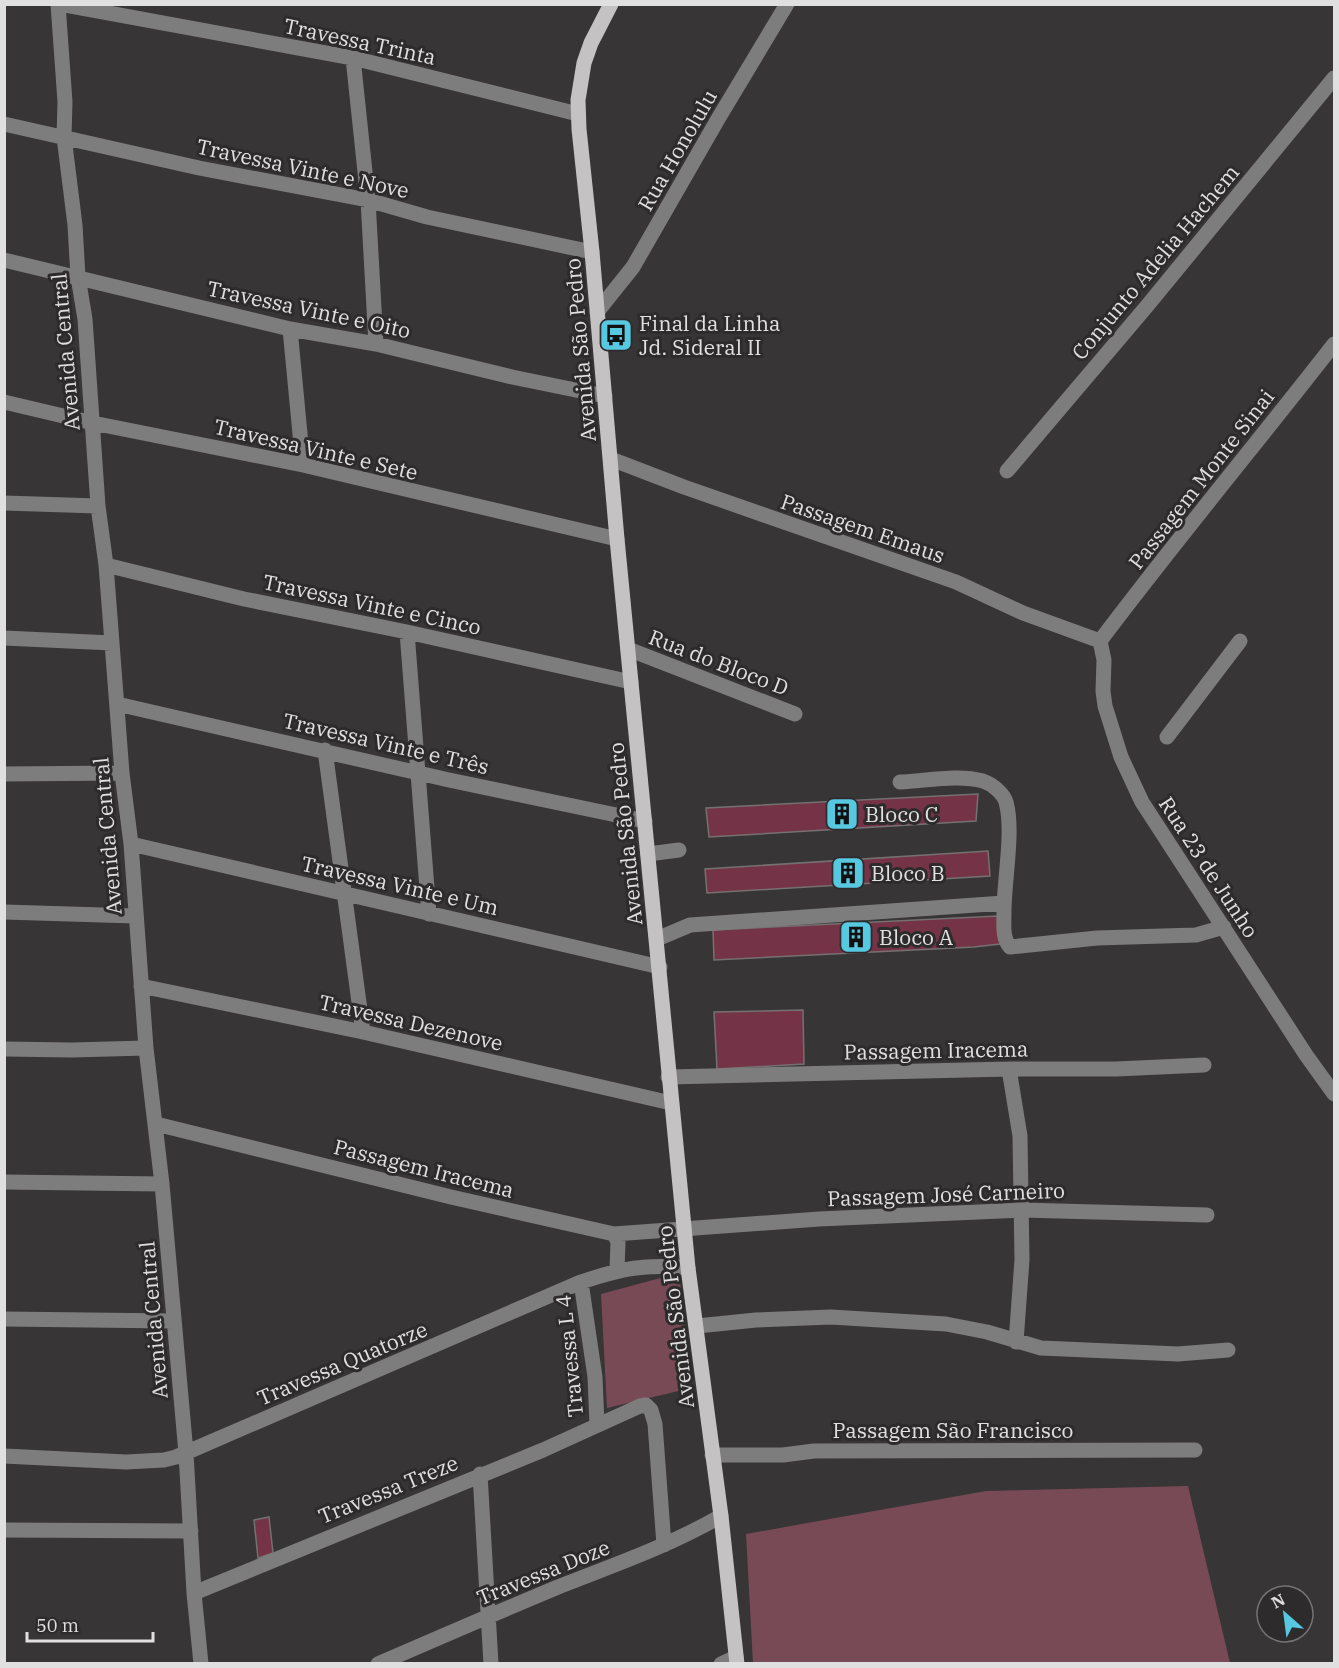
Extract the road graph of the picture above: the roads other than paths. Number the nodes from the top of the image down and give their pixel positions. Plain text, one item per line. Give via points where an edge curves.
1 (59, 4) edge
2 (612, 4) edge
3 (787, 4) edge
4 (353, 58) junction
5 (1335, 78) edge
6 (578, 114) junction
7 (4, 124) edge
8 (64, 137) junction
9 (368, 200) junction
10 (592, 252) junction
11 (4, 260) edge
12 (78, 277) junction
13 (597, 312) junction
14 (290, 329) junction
15 (376, 344) junction
16 (1335, 344) edge
17 (605, 396) junction
18 (4, 402) edge
19 (93, 423) junction
20 (611, 459) junction
21 (303, 465) junction
22 (1007, 471) dead end
23 (4, 503) edge
24 (98, 506) junction
25 (617, 539) junction
26 (105, 565) junction
27 (407, 632) junction
28 (4, 638) edge
29 (1100, 641) junction
30 (1240, 641) dead end
31 (112, 643) junction
32 (628, 649) junction
33 (631, 682) junction
34 (117, 704) junction
35 (795, 714) dead end
36 (1167, 737) dead end
37 (325, 750) junction
38 (418, 772) junction
39 (122, 773) junction
40 (4, 774) edge
41 (900, 782) dead end
42 (645, 821) junction
43 (131, 844) junction
44 (679, 850) dead end
45 (648, 854) junction
46 (344, 894) junction
47 (1004, 903) junction
48 (4, 912) edge
49 (429, 914) junction
50 (135, 916) junction
51 (1224, 927) junction
52 (657, 939) junction
53 (660, 967) junction
54 (141, 986) junction
55 (363, 1032) junction
56 (146, 1048) junction
57 (4, 1049) edge
58 (1204, 1065) dead end
59 (1009, 1069) junction
60 (669, 1077) junction
61 (1335, 1094) edge
62 (671, 1103) junction
63 (156, 1124) junction
64 (4, 1182) edge
65 (162, 1184) junction
66 (1022, 1210) junction
67 (1207, 1215) dead end
68 (686, 1230) junction
69 (614, 1234) junction
70 (688, 1268) junction
71 (617, 1270) junction
72 (582, 1282) junction
73 (4, 1319) edge
74 (174, 1321) junction
75 (697, 1326) junction
76 (1016, 1342) junction
77 (1228, 1350) dead end
78 (597, 1425) junction
79 (1195, 1450) dead end
80 (186, 1453) junction
81 (712, 1455) junction
82 (4, 1456) edge
83 (480, 1474) junction
84 (721, 1516) junction
85 (4, 1530) edge
86 (191, 1531) junction
87 (664, 1545) junction
88 (194, 1593) junction
89 (487, 1616) junction
90 (408, 1657) edge
91 (737, 1660) edge
92 (201, 1664) edge
93 (378, 1664) edge
94 (491, 1664) edge
95 (722, 1664) edge

1 - 4 street, Travessa Trinta
1 - 8 street, Avenida Central
2 - 6 main road, Avenida São Pedro via 584,63
3 - 13 street, Rua Honolulu via 633,267
4 - 6 street, Travessa Trinta
4 - 9 street
5 - 22 street, Conjunto Adelia Hachem
6 - 10 main road, Avenida São Pedro
7 - 8 street, Travessa Vinte e Nove
8 - 9 street, Travessa Vinte e Nove
8 - 12 street, Avenida Central
9 - 10 street, Travessa Vinte e Nove
9 - 15 street
10 - 13 main road, Avenida São Pedro
11 - 12 street, Travessa Vinte e Oito
12 - 14 street, Travessa Vinte e Oito
12 - 19 street, Avenida Central
13 - 17 main road, Avenida São Pedro
14 - 15 street, Travessa Vinte e Oito
14 - 21 street
15 - 17 street, Travessa Vinte e Oito
16 - 29 street, Passagem Monte Sinai
17 - 20 main road, Avenida São Pedro
18 - 19 street, Travessa Vinte e Sete
19 - 21 street, Travessa Vinte e Sete
19 - 24 street, Avenida Central
20 - 25 main road, Avenida São Pedro
20 - 29 street, Passagem Emaus via 956,582 1023,613
21 - 25 street, Travessa Vinte e Sete
23 - 24 street
24 - 26 street, Avenida Central
25 - 32 main road, Avenida São Pedro
26 - 27 street, Travessa Vinte e Cinco via 244,599
26 - 31 street, Avenida Central
27 - 33 street, Travessa Vinte e Cinco
27 - 38 street
28 - 31 street
29 - 51 street, Rua 23 de Junho via 1105,706 1121,757 1153,822
30 - 36 street
31 - 34 street, Avenida Central
32 - 33 main road, Avenida São Pedro
32 - 35 street, Rua do Bloco D
33 - 42 main road, Avenida São Pedro
34 - 37 street, Travessa Vinte e Três
34 - 39 street, Avenida Central
37 - 38 street, Travessa Vinte e Três
37 - 46 street
38 - 42 street, Travessa Vinte e Três
38 - 49 street
39 - 40 street
39 - 43 street, Avenida Central
41 - 47 street via 980,780 1002,795 1006,800 1008,833
42 - 45 main road, Avenida São Pedro
43 - 46 street, Travessa Vinte e Um
43 - 50 street, Avenida Central
44 - 45 street
45 - 52 main road, Avenida São Pedro
46 - 49 street, Travessa Vinte e Um
46 - 55 street
47 - 51 street via 1005,942 1015,948 1097,938 1196,935
47 - 52 street via 690,925
48 - 50 street
49 - 53 street, Travessa Vinte e Um
50 - 54 street, Avenida Central
51 - 61 street, Rua 23 de Junho
52 - 53 main road, Avenida São Pedro
53 - 60 main road, Avenida São Pedro
54 - 55 street, Travessa Dezenove
54 - 56 street, Avenida Central
55 - 62 street, Travessa Dezenove
56 - 57 street
56 - 63 street, Avenida Central
58 - 59 street, Passagem Iracema via 1116,1070
59 - 60 street, Passagem Iracema
59 - 66 street via 1020,1136
60 - 62 main road, Avenida São Pedro
62 - 68 main road, Avenida São Pedro
63 - 65 street, Avenida Central
63 - 69 street, Passagem Iracema
64 - 65 street
65 - 74 street, Avenida Central
66 - 67 street, Passagem José Carneiro
66 - 68 street, Passagem José Carneiro
66 - 76 street
68 - 69 street, Passagem Iracema
68 - 70 main road, Avenida São Pedro
69 - 71 street via 618,1242
70 - 71 street, Travessa Quatorze via 640,1266
70 - 75 main road, Avenida São Pedro
71 - 72 street, Travessa Quatorze
72 - 78 street, Travessa L 4 via 595,1377
72 - 80 street, Travessa Quatorze
73 - 74 street
74 - 80 street, Avenida Central
75 - 76 street via 795,1317 897,1320 967,1328
75 - 81 main road, Avenida São Pedro
76 - 77 street via 1062,1350 1178,1354
78 - 83 street, Travessa Treze
78 - 87 street, Travessa Treze via 640,1406 651,1410
79 - 81 street, Passagem São Francisco via 814,1450 783,1455
80 - 82 street, Travessa Quatorze via 164,1460 126,1462
80 - 86 street, Avenida Central
81 - 84 main road, Avenida São Pedro
83 - 88 street, Travessa Treze
83 - 89 street
84 - 87 street, Travessa Doze
84 - 91 main road, Avenida São Pedro
85 - 86 street
86 - 88 street, Avenida Central
87 - 89 street, Travessa Doze
88 - 92 street, Avenida Central
89 - 90 street, Travessa Doze
89 - 94 street
90 - 93 street, Travessa Doze
91 - 95 street

